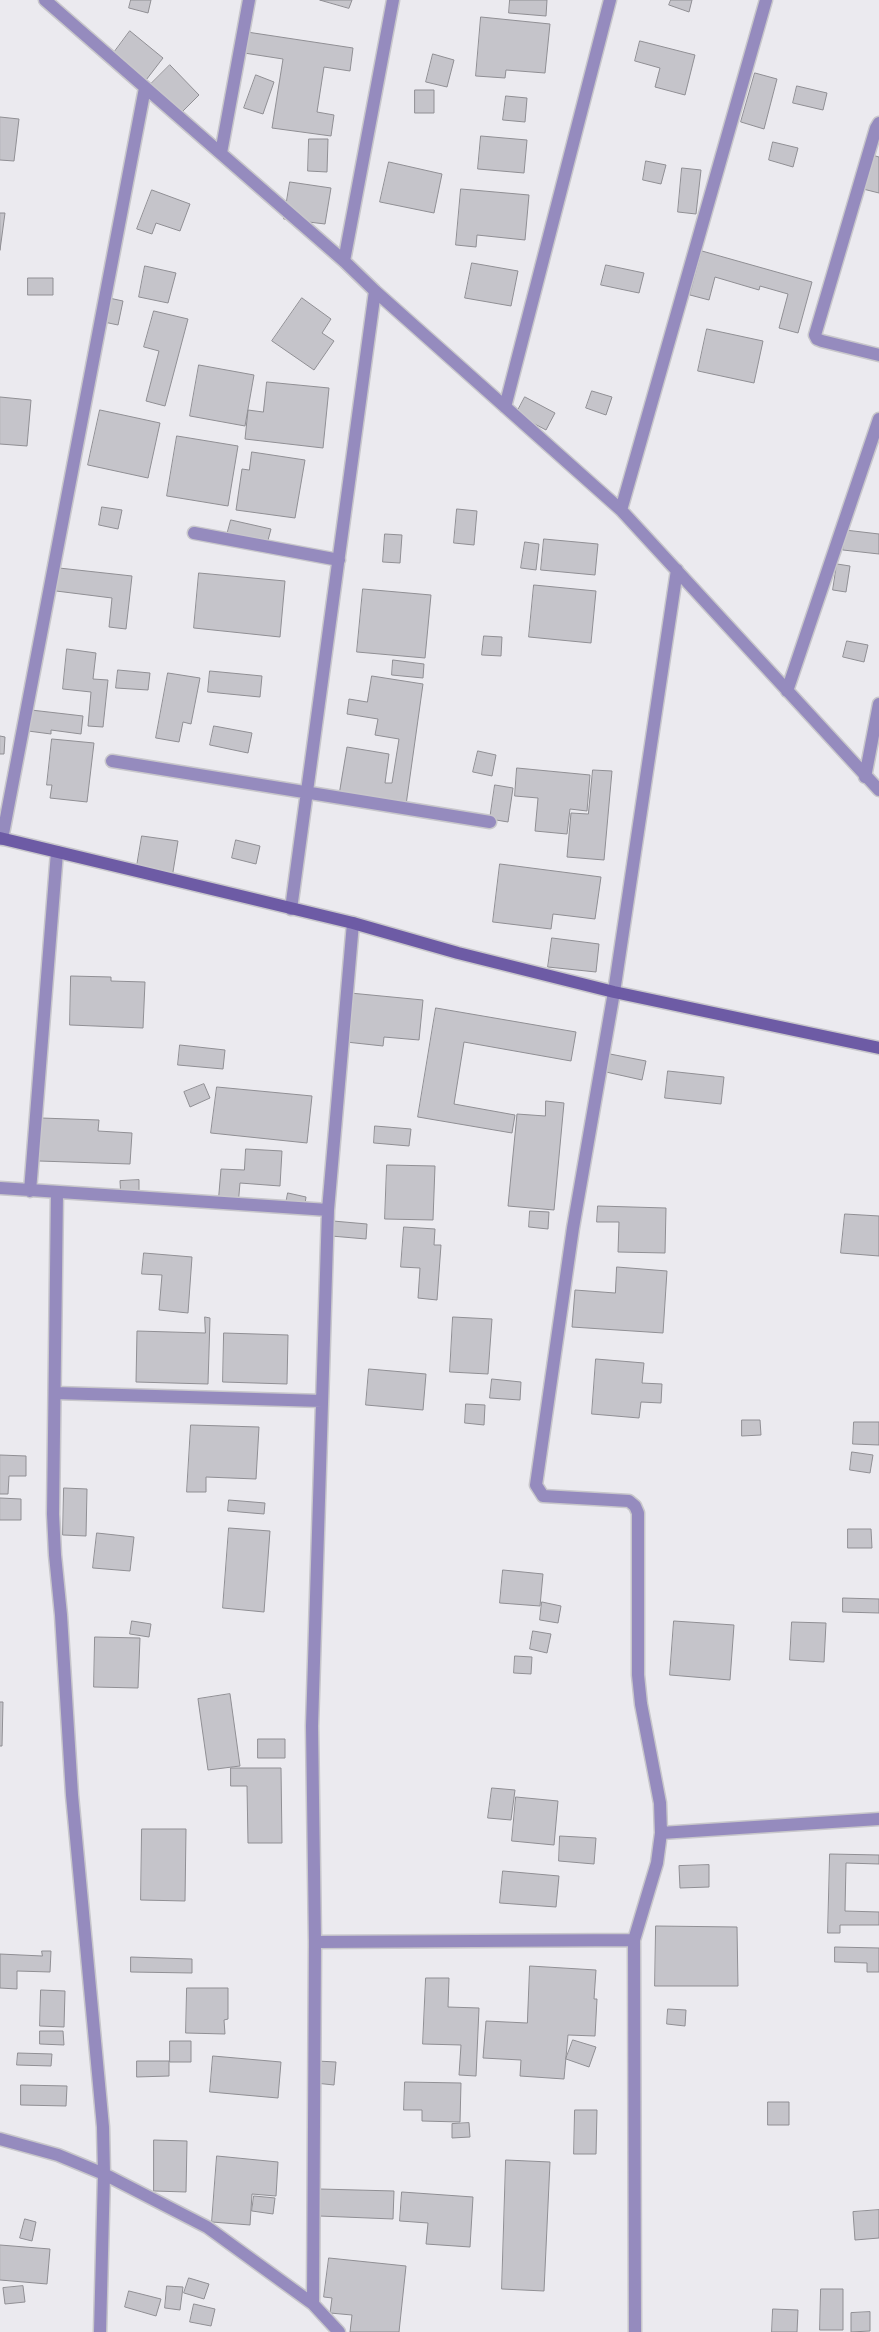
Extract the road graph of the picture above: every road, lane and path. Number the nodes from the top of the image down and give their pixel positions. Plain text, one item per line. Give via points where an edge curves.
1 (45, 0) edge
2 (249, 0) edge
3 (393, 0) edge
4 (610, 0) edge
5 (766, 0) edge
6 (145, 88) junction
7 (879, 123) edge
8 (221, 153) junction
9 (344, 260) junction
10 (376, 291) junction
11 (879, 355) edge
12 (505, 407) junction
13 (879, 419) edge
14 (620, 510) junction
15 (194, 533) dead end
16 (339, 560) junction
17 (677, 570) junction
18 (787, 691) junction
19 (879, 704) edge
20 (112, 762) dead end
21 (865, 777) junction
22 (879, 790) edge
23 (307, 794) junction
24 (490, 822) dead end
25 (1, 838) edge
26 (57, 852) junction
27 (291, 910) junction
28 (354, 923) junction
29 (614, 992) junction
30 (879, 1048) edge
31 (0, 1188) edge
32 (30, 1191) junction
33 (57, 1192) junction
34 (328, 1210) junction
35 (55, 1393) junction
36 (322, 1401) junction
37 (879, 1819) edge
38 (661, 1833) junction
39 (634, 1940) junction
40 (315, 1942) junction
41 (0, 2139) edge
42 (104, 2174) junction
43 (313, 2304) junction
44 (100, 2332) edge
45 (339, 2332) edge
46 (635, 2332) edge

1 - 6 street
2 - 8 street
3 - 9 street
4 - 12 street
5 - 14 street
6 - 8 street
6 - 25 street
7 - 11 street via 815,335 817,339
8 - 9 street
9 - 10 street
10 - 12 street
10 - 16 street
12 - 14 street
13 - 18 street
14 - 17 street
15 - 16 street
16 - 23 street
17 - 18 street
17 - 29 street
18 - 21 street
19 - 21 street
20 - 23 street
21 - 22 street
23 - 24 street
23 - 27 street
25 - 26 street
26 - 27 street
26 - 32 street
27 - 28 street
28 - 29 street
28 - 34 street
29 - 30 street
29 - 38 street via 573,1228 536,1486 543,1496 629,1501 638,1513 638,1675 660,1803
31 - 32 street
32 - 33 street
33 - 34 street
33 - 35 street
34 - 36 street
35 - 36 street
35 - 42 street via 55,1555 74,1821 100,2088
36 - 40 street via 312,1726
37 - 38 street
38 - 39 street via 657,1863
39 - 40 street
39 - 46 street
40 - 43 street
41 - 42 street via 58,2155
42 - 43 street via 208,2227
42 - 44 street
43 - 45 street

